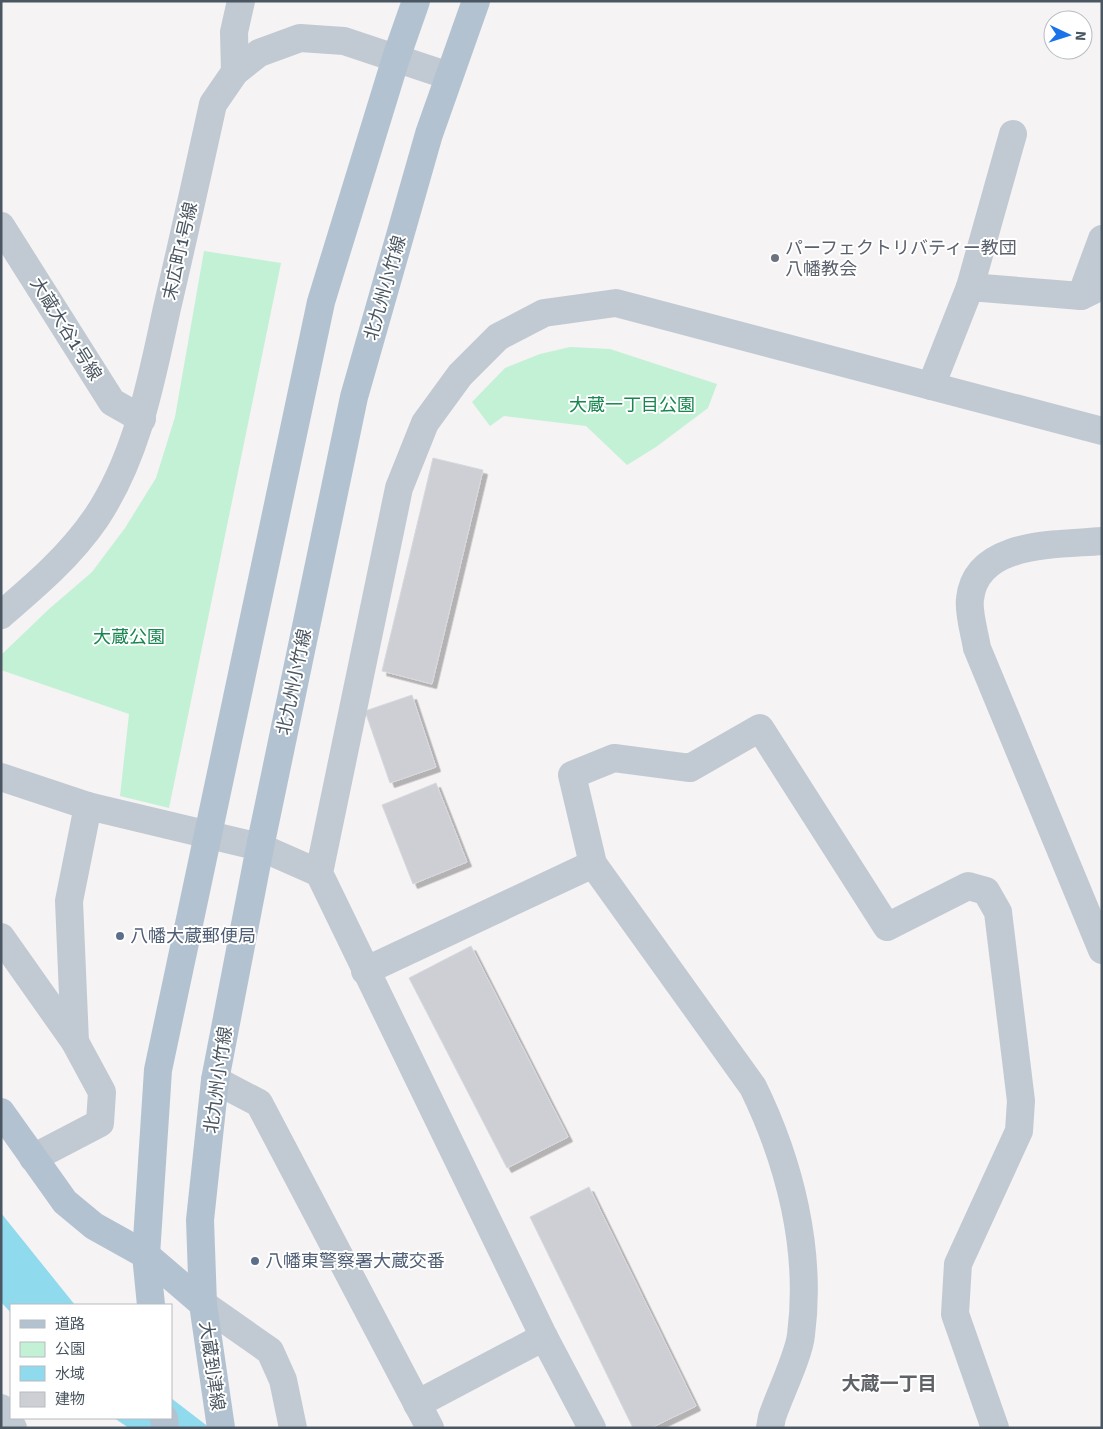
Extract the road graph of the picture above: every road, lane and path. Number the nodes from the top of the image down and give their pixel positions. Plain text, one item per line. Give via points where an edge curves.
1 (241, 1) edge
2 (416, 1) edge
3 (476, 1) edge
4 (396, 58) junction
5 (235, 72) junction
6 (449, 76) junction
7 (1012, 134) dead end
8 (1, 226) edge
9 (1102, 239) edge
10 (970, 287) junction
11 (1091, 291) edge
12 (931, 386) junction
13 (142, 420) junction
14 (1102, 431) edge
15 (1102, 541) edge
16 (1, 615) edge
17 (1, 777) edge
18 (88, 806) junction
19 (207, 835) junction
20 (260, 847) junction
21 (593, 864) junction
22 (319, 873) junction
23 (1, 936) edge
24 (1102, 950) edge
25 (365, 971) junction
26 (75, 1042) junction
27 (215, 1080) junction
28 (1, 1112) edge
29 (33, 1158) junction
30 (146, 1255) junction
31 (151, 1304) edge
32 (203, 1304) junction
33 (544, 1337) junction
34 (417, 1404) junction
35 (1, 1408) edge
36 (12, 1428) edge
37 (221, 1428) edge
38 (293, 1428) edge
39 (430, 1428) edge
40 (592, 1428) edge
41 (770, 1428) edge
42 (995, 1428) edge

1 - 5 street via 234,32
2 - 4 main road
3 - 6 main road, 北九州小竹線
4 - 5 street, 末広町1号線 via 344,41 300,38 259,53
4 - 6 street, 末広町1号線
4 - 19 main road via 321,302
5 - 13 street, 末広町1号線 via 213,104
6 - 20 main road, 北九州小竹線 via 429,134 354,397
7 - 10 street
8 - 13 street, 大蔵大谷1号線 via 112,402
9 - 11 street
10 - 11 street
10 - 12 street
12 - 14 street
12 - 22 street via 616,303 544,313 498,337 460,375 425,424 399,488
13 - 16 street, 末広町1号線 via 122,473 96,518 70,552
15 - 24 street via 1020,549 997,557 979,573 970,599 977,648
17 - 18 street
18 - 19 street
18 - 26 street via 69,901
19 - 20 street
19 - 30 main road via 158,1070
20 - 22 street
20 - 27 main road, 北九州小竹線
21 - 25 street
21 - 41 street via 753,1087 788,1178 805,1264 801,1336
21 - 42 street via 572,775 614,758 690,768 760,728 887,927 968,886 986,891 998,912 1021,1101 1019,1131 958,1264 955,1314
22 - 25 street
23 - 26 street
25 - 33 street
26 - 29 street via 102,1092 100,1123
27 - 32 main road, 北九州小竹線 via 200,1220
27 - 34 street via 259,1103
28 - 29 main road
29 - 30 main road via 65,1202 94,1226
30 - 31 main road
30 - 32 main road
32 - 37 main road, 大蔵到津線
32 - 38 street via 270,1350 283,1380
33 - 34 street
33 - 40 street
34 - 39 street
35 - 36 street

